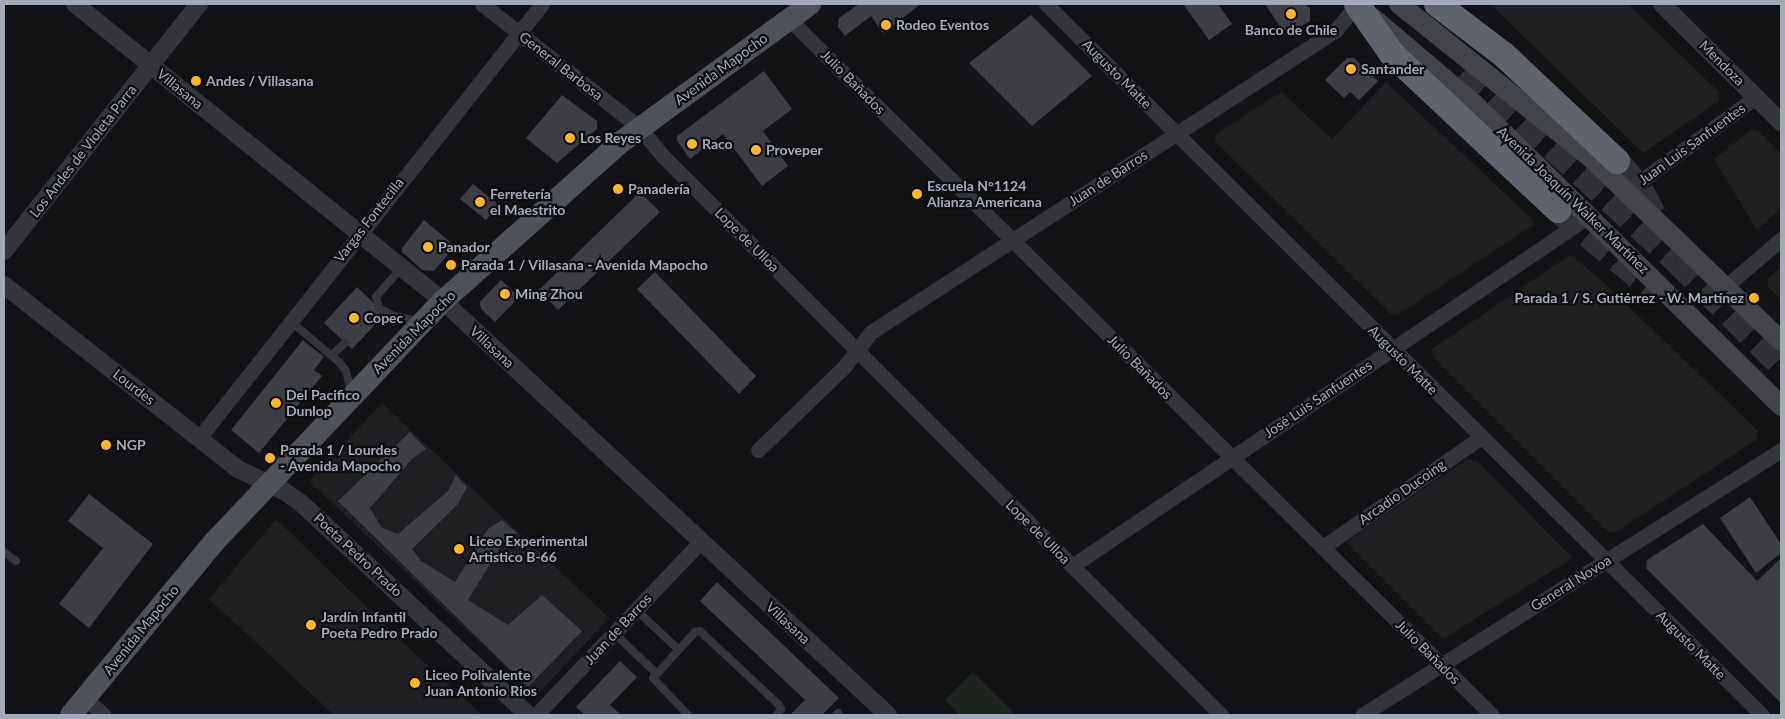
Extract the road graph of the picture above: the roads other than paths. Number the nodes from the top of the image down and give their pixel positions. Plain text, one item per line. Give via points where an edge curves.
1 (75, 4) edge
2 (200, 4) edge
3 (482, 4) edge
4 (542, 4) edge
5 (810, 4) edge
6 (1046, 4) edge
7 (1356, 4) edge
8 (1399, 4) edge
9 (1437, 4) edge
10 (1662, 4) edge
11 (789, 19) junction
12 (519, 33) junction
13 (151, 65) junction
14 (1756, 97) junction
15 (1781, 122) edge
16 (640, 128) junction
17 (1177, 133) junction
18 (1617, 161) tunnel mouth
19 (1627, 191) junction
20 (1558, 210) tunnel mouth
21 (1589, 216) junction
22 (360, 232) junction
23 (1781, 239) edge
24 (1012, 240) junction
25 (4, 251) edge
26 (402, 266) junction
27 (4, 285) edge
28 (1725, 287) junction
29 (444, 301) junction
30 (290, 321) junction
31 (423, 322) junction
32 (1781, 341) edge
33 (345, 343) dead end
34 (856, 349) junction
35 (1391, 349) junction
36 (332, 355) junction
37 (352, 395) junction
38 (1781, 406) edge
39 (1482, 437) junction
40 (199, 438) junction
41 (758, 450) dead end
42 (1781, 450) edge
43 (1232, 458) junction
44 (269, 484) junction
45 (700, 542) junction
46 (1323, 547) junction
47 (4, 552) edge
48 (16, 561) dead end
49 (1605, 561) junction
50 (1072, 566) junction
51 (636, 610) junction
52 (614, 633) junction
53 (678, 649) junction
54 (1442, 665) junction
55 (656, 673) junction
56 (85, 698) junction
57 (71, 715) edge
58 (104, 715) edge
59 (528, 715) edge
60 (536, 715) edge
61 (688, 715) edge
62 (777, 715) edge
63 (888, 715) edge
64 (1221, 715) edge
65 (1362, 715) edge
66 (1492, 715) edge
67 (1762, 715) edge

1 - 13 street, Villasana
2 - 13 street, Los Andes de Violeta Parra
3 - 12 street, General Barbosa
4 - 12 street, Vargas Fontecilla
5 - 11 main road, Avenida Mapocho
6 - 17 street, Augusto Matte
7 - 17 street, Juan de Barros via 1336,30
7 - 20 highway via 1392,54
7 - 21 main road, Avenida Joaquín Walker Martínez via 1467,98
8 - 19 main road via 1510,91
9 - 18 highway via 1504,55
10 - 14 street, Mendoza
11 - 16 main road, Avenida Mapocho
11 - 24 street, Julio Bañados
12 - 16 street, General Barbosa
12 - 22 street, Vargas Fontecilla
13 - 22 street, Villasana
13 - 25 street, Los Andes de Violeta Parra
14 - 15 street, Mendoza
14 - 19 street, Juan Luis Sanfuentes
16 - 29 main road, Avenida Mapocho
16 - 34 street, Lope de Ulloa via 663,156
17 - 24 street, Juan de Barros
17 - 35 street, Augusto Matte
19 - 28 main road
21 - 35 street, José Luis Sanfuentes
21 - 38 main road, Avenida Joaquín Walker Martínez
22 - 26 street, Villasana
22 - 30 street, Vargas Fontecilla
23 - 28 street
24 - 34 street, Juan de Barros via 871,332
24 - 43 street, Julio Bañados
26 - 29 street, Villasana
26 - 31 lane via 376,298 379,308 394,316
27 - 40 street, Lourdes
28 - 32 main road
29 - 31 main road, Avenida Mapocho
29 - 45 street, Villasana
30 - 36 lane
30 - 40 street, Vargas Fontecilla
31 - 37 main road, Avenida Mapocho
33 - 36 lane
34 - 41 street via 844,367
34 - 50 street, Lope de Ulloa
35 - 39 street, Augusto Matte
35 - 43 street, José Luis Sanfuentes
36 - 37 lane via 346,371
37 - 44 main road, Avenida Mapocho
39 - 46 street, Arcadio Ducoing
39 - 49 street, Augusto Matte
40 - 44 street, Lourdes via 238,469
42 - 49 street, General Novoa
43 - 46 street, Julio Bañados
43 - 50 street, José Luis Sanfuentes
44 - 56 main road, Avenida Mapocho via 184,577
44 - 59 street, Poeta Pedro Prado via 301,503
45 - 51 street, Juan de Barros
45 - 63 street, Villasana
46 - 54 street, Julio Bañados
47 - 48 lane
49 - 54 street, General Novoa
49 - 67 street, Augusto Matte
50 - 64 street, Lope de Ulloa
51 - 52 street, Juan de Barros
51 - 53 lane
52 - 55 lane
52 - 60 street, Juan de Barros
53 - 55 lane
53 - 62 lane via 695,632 704,634 778,704 781,709
54 - 65 street, General Novoa
54 - 66 street, Julio Bañados
55 - 61 lane via 655,683
56 - 57 main road, Avenida Mapocho
56 - 58 street

